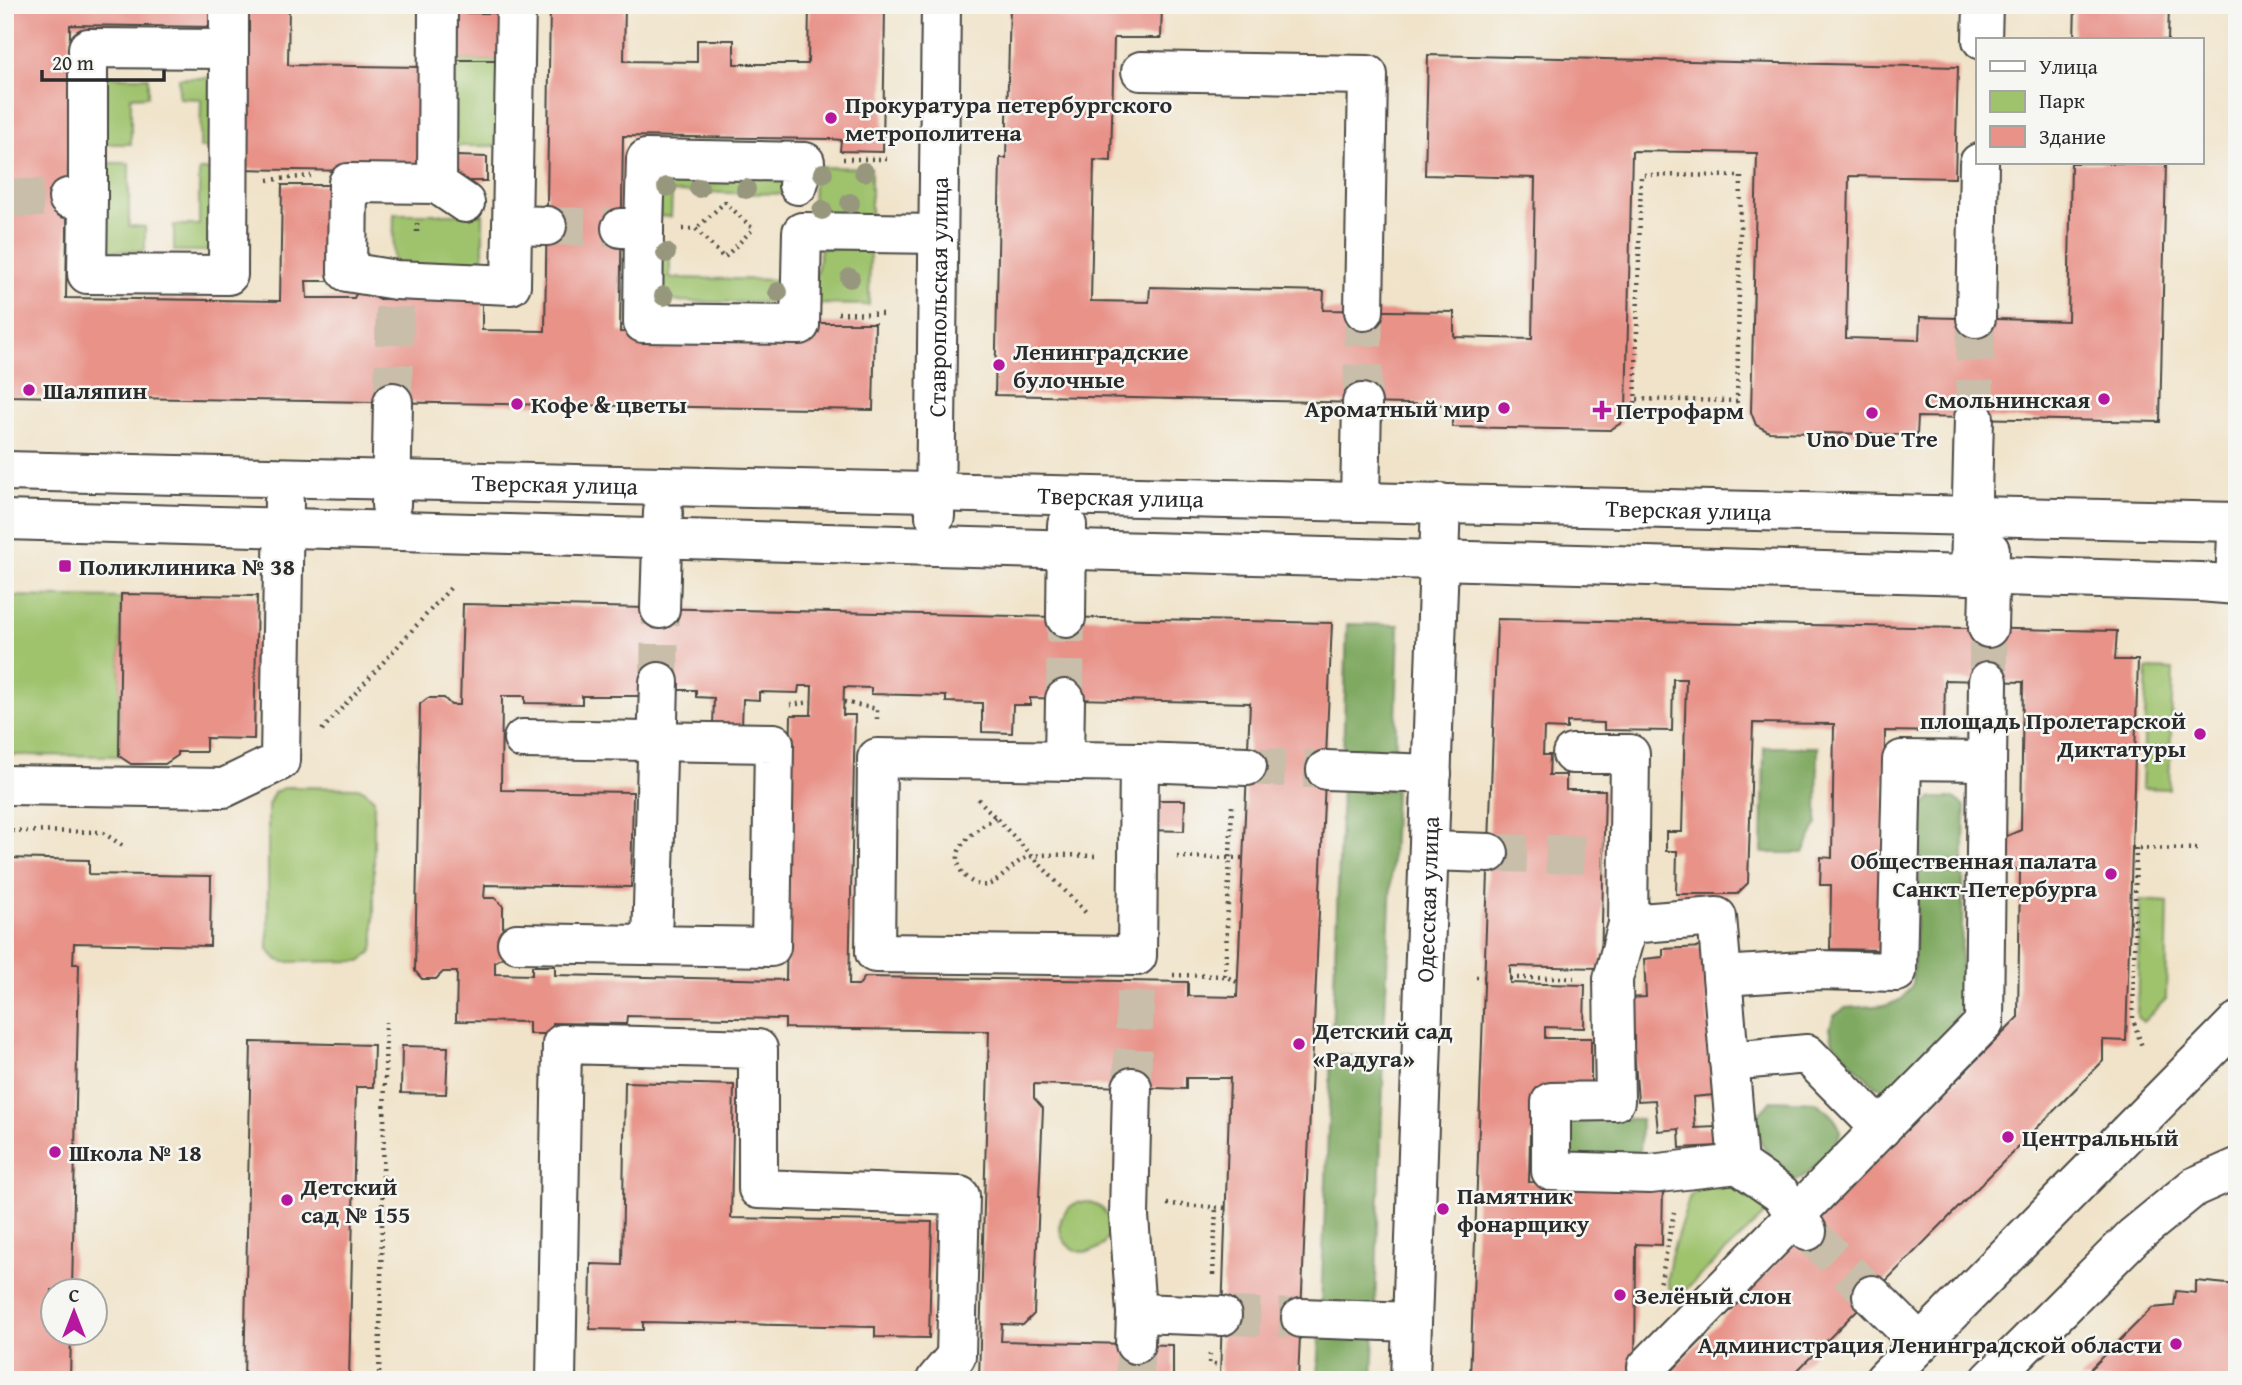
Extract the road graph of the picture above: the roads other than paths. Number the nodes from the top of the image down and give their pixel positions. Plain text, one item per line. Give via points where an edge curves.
1 (229, 5) edge
2 (516, 5) edge
3 (941, 5) edge
4 (1983, 5) edge
5 (439, 7) dead end
6 (1982, 38) edge
7 (229, 49) junction
8 (1141, 71) dead end
9 (1979, 164) edge
10 (802, 232) junction
11 (938, 234) junction
12 (1364, 311) tunnel mouth
13 (1976, 318) tunnel mouth
14 (393, 402) tunnel mouth
15 (1362, 403) tunnel mouth
16 (1974, 418) tunnel mouth
17 (5, 471) edge
18 (285, 478) junction
19 (392, 480) junction
20 (664, 486) junction
21 (935, 492) junction
22 (1068, 495) junction
23 (1360, 501) junction
24 (1441, 503) junction
25 (1981, 516) junction
26 (5, 520) edge
27 (2237, 522) edge
28 (284, 528) junction
29 (391, 531) junction
30 (2237, 534) edge
31 (663, 539) junction
32 (934, 546) junction
33 (1066, 550) junction
34 (1440, 561) junction
35 (1980, 575) junction
36 (2236, 585) edge
37 (660, 609) tunnel mouth
38 (1066, 618) tunnel mouth
39 (1988, 628) tunnel mouth
40 (1988, 681) tunnel mouth
41 (659, 682) tunnel mouth
42 (1065, 699) tunnel mouth
43 (523, 739) dead end
44 (657, 741) junction
45 (1572, 754) dead end
46 (1063, 761) junction
47 (1986, 761) junction
48 (1139, 762) junction
49 (1240, 766) tunnel mouth
50 (1326, 770) tunnel mouth
51 (1432, 774) junction
52 (5, 785) edge
53 (1430, 851) junction
54 (1489, 853) tunnel mouth
55 (1628, 924) junction
56 (517, 943) dead end
57 (652, 944) junction
58 (1722, 976) junction
59 (2237, 1023) edge
60 (1729, 1061) junction
61 (1132, 1087) tunnel mouth
62 (1881, 1129) junction
63 (1738, 1164) junction
64 (2237, 1168) edge
65 (2194, 1186) junction
66 (2237, 1188) edge
67 (1802, 1223) junction
68 (1872, 1295) tunnel mouth
69 (1222, 1316) tunnel mouth
70 (1301, 1318) tunnel mouth
71 (1412, 1322) junction
72 (1920, 1343) junction
73 (1647, 1367) dead end
74 (556, 1380) edge
75 (936, 1380) edge
76 (1410, 1380) edge
77 (1884, 1380) edge
78 (1990, 1380) edge

1 - 7 street
2 - 5 street via 530,226 512,285 396,289 347,272 348,183 451,193
3 - 11 street, Ставропольская улица
4 - 6 street
7 - 7 street via 88,48 78,198 87,274 228,275
8 - 12 street via 1368,75
9 - 13 street
10 - 10 street via 800,325 643,323 633,228 646,159 805,162 797,189
10 - 11 street
11 - 21 street, Ставропольская улица
14 - 19 street
15 - 23 street
16 - 25 street
17 - 18 street, Тверская улица
18 - 19 street, Тверская улица
18 - 28 street
19 - 20 street, Тверская улица
19 - 29 street
20 - 21 street, Тверская улица
20 - 31 street
21 - 22 street, Тверская улица
21 - 32 street, Ставропольская улица
22 - 23 street, Тверская улица
22 - 33 street
23 - 24 street, Тверская улица
24 - 25 street, Тверская улица
24 - 34 street, Одесская улица
25 - 27 street, Тверская улица
25 - 35 street
26 - 28 street
28 - 29 street
28 - 52 street via 280,761 224,788
29 - 31 street
30 - 36 street
31 - 32 street
31 - 37 street
32 - 33 street
33 - 34 street
33 - 38 street
34 - 35 street
34 - 51 street, Одесская улица
35 - 36 street
35 - 39 street
40 - 47 street
41 - 44 street
42 - 46 street
43 - 44 street
44 - 57 street
44 - 57 street via 774,743 771,947
45 - 55 street via 1630,754 1616,855
46 - 48 street
46 - 48 street via 877,758 875,953 1136,970
47 - 58 street via 1902,760 1897,972 1818,970
47 - 62 street via 1984,1023
48 - 49 street
50 - 51 street
51 - 53 street, Одесская улица
53 - 54 street
53 - 71 street, Одесская улица
55 - 58 street via 1717,917
55 - 63 street via 1613,979 1615,1101 1551,1102 1551,1171 1650,1174
56 - 57 street
58 - 60 street
59 - 72 street
60 - 62 street via 1807,1054
60 - 63 street
61 - 69 street via 1129,1202 1135,1329
62 - 67 street
63 - 67 street via 1781,1194
64 - 65 street
65 - 66 street
65 - 78 street via 2133,1237
67 - 73 street
68 - 72 street
70 - 71 street
71 - 76 street, Одесская улица
72 - 77 street
74 - 75 street via 562,1044 758,1049 758,1189 960,1196 956,1356

